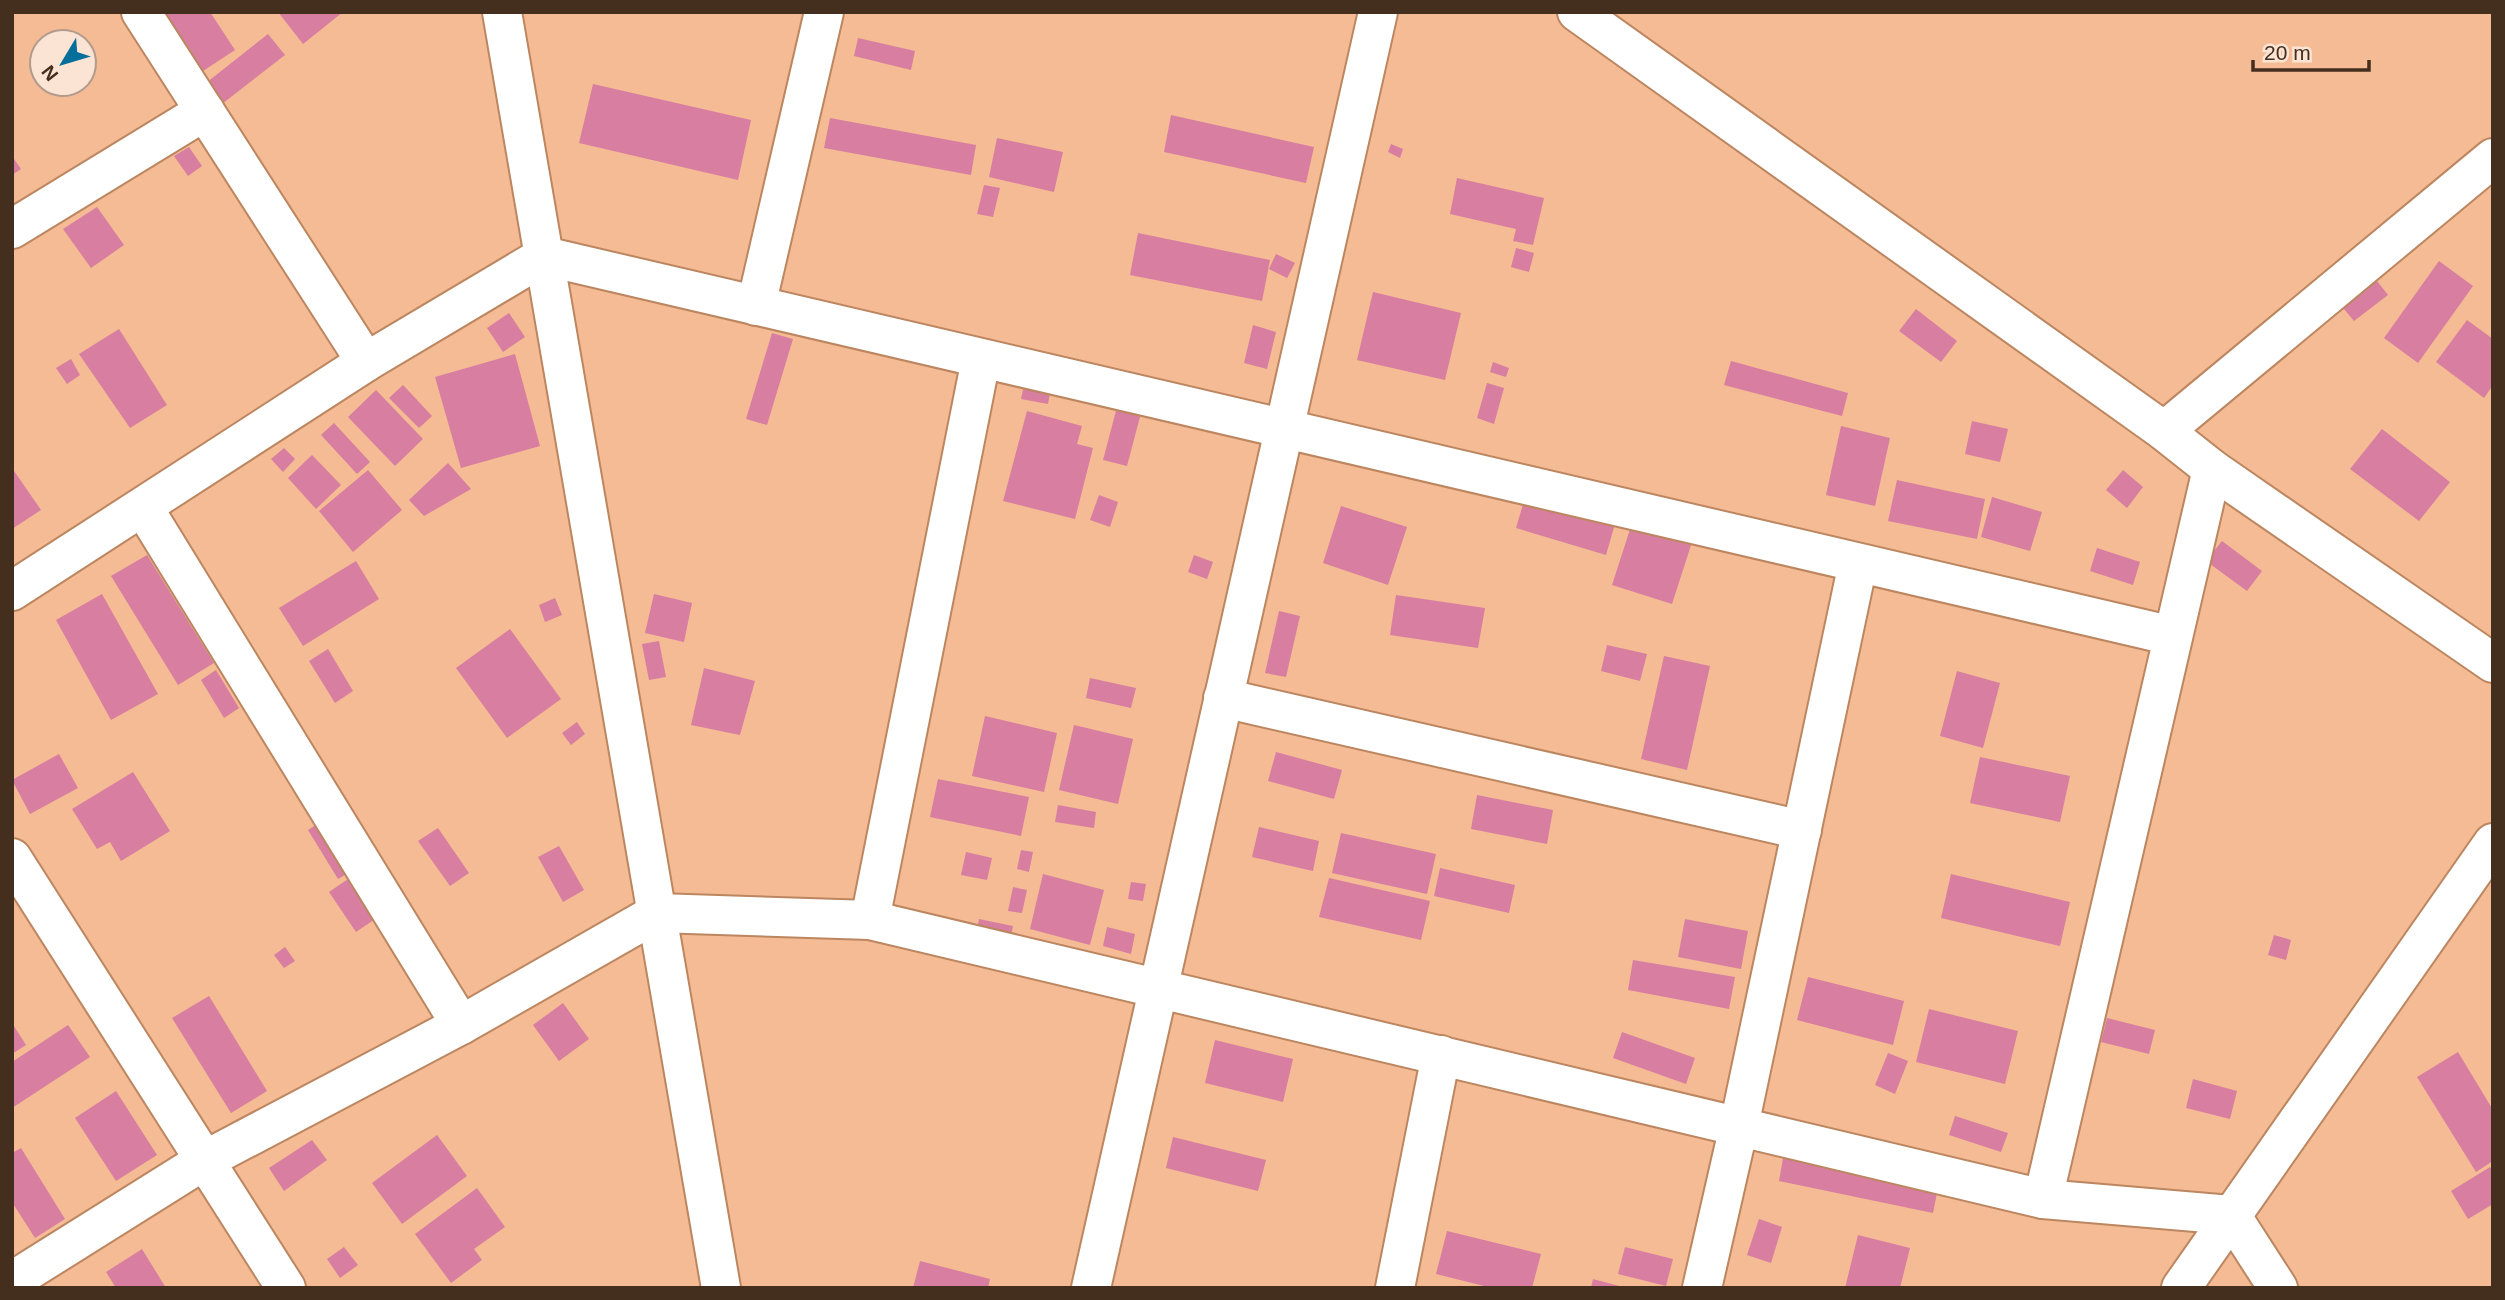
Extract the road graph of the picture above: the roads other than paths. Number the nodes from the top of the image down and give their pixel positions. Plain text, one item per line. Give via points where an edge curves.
1 (141, 12) edge
2 (502, 12) edge
3 (824, 12) edge
4 (1378, 12) edge
5 (1577, 12) edge
6 (205, 111) junction
7 (2493, 158) edge
8 (12, 229) edge
9 (544, 256) junction
10 (756, 306) junction
11 (981, 359) junction
12 (366, 362) junction
13 (1284, 429) junction
14 (2164, 432) junction
15 (2212, 469) junction
16 (143, 507) junction
17 (1858, 563) junction
18 (12, 591) edge
19 (2173, 636) junction
20 (2493, 663) edge
21 (1223, 698) junction
22 (1802, 830) junction
23 (2493, 844) edge
24 (12, 858) edge
25 (657, 913) junction
26 (870, 920) junction
27 (1158, 989) junction
28 (461, 1025) junction
29 (1441, 1055) junction
30 (1739, 1126) junction
31 (205, 1160) junction
32 (2043, 1199) junction
33 (2231, 1215) junction
34 (12, 1281) edge
35 (286, 1288) edge
36 (721, 1288) edge
37 (1091, 1288) edge
38 (1395, 1288) edge
39 (1702, 1288) edge
40 (2180, 1288) edge
41 (2278, 1288) edge

1 - 6 street
2 - 9 street
3 - 10 street
4 - 13 street
5 - 14 street
6 - 8 street
6 - 12 street
7 - 14 street
9 - 10 street
9 - 12 street
9 - 25 street
10 - 11 street
11 - 13 street
11 - 26 street
12 - 16 street
13 - 17 street
13 - 21 street
14 - 15 street
15 - 19 street
15 - 20 street
16 - 18 street
16 - 28 street
17 - 19 street
17 - 22 street
19 - 32 street
21 - 22 street
21 - 27 street
22 - 30 street
23 - 33 street
24 - 31 street
25 - 26 street
25 - 28 street
25 - 36 street
26 - 27 street
27 - 29 street
27 - 37 street
28 - 31 street
29 - 30 street
29 - 38 street
30 - 32 street
30 - 39 street
31 - 34 street
31 - 35 street
32 - 33 street
33 - 40 street
33 - 41 street

